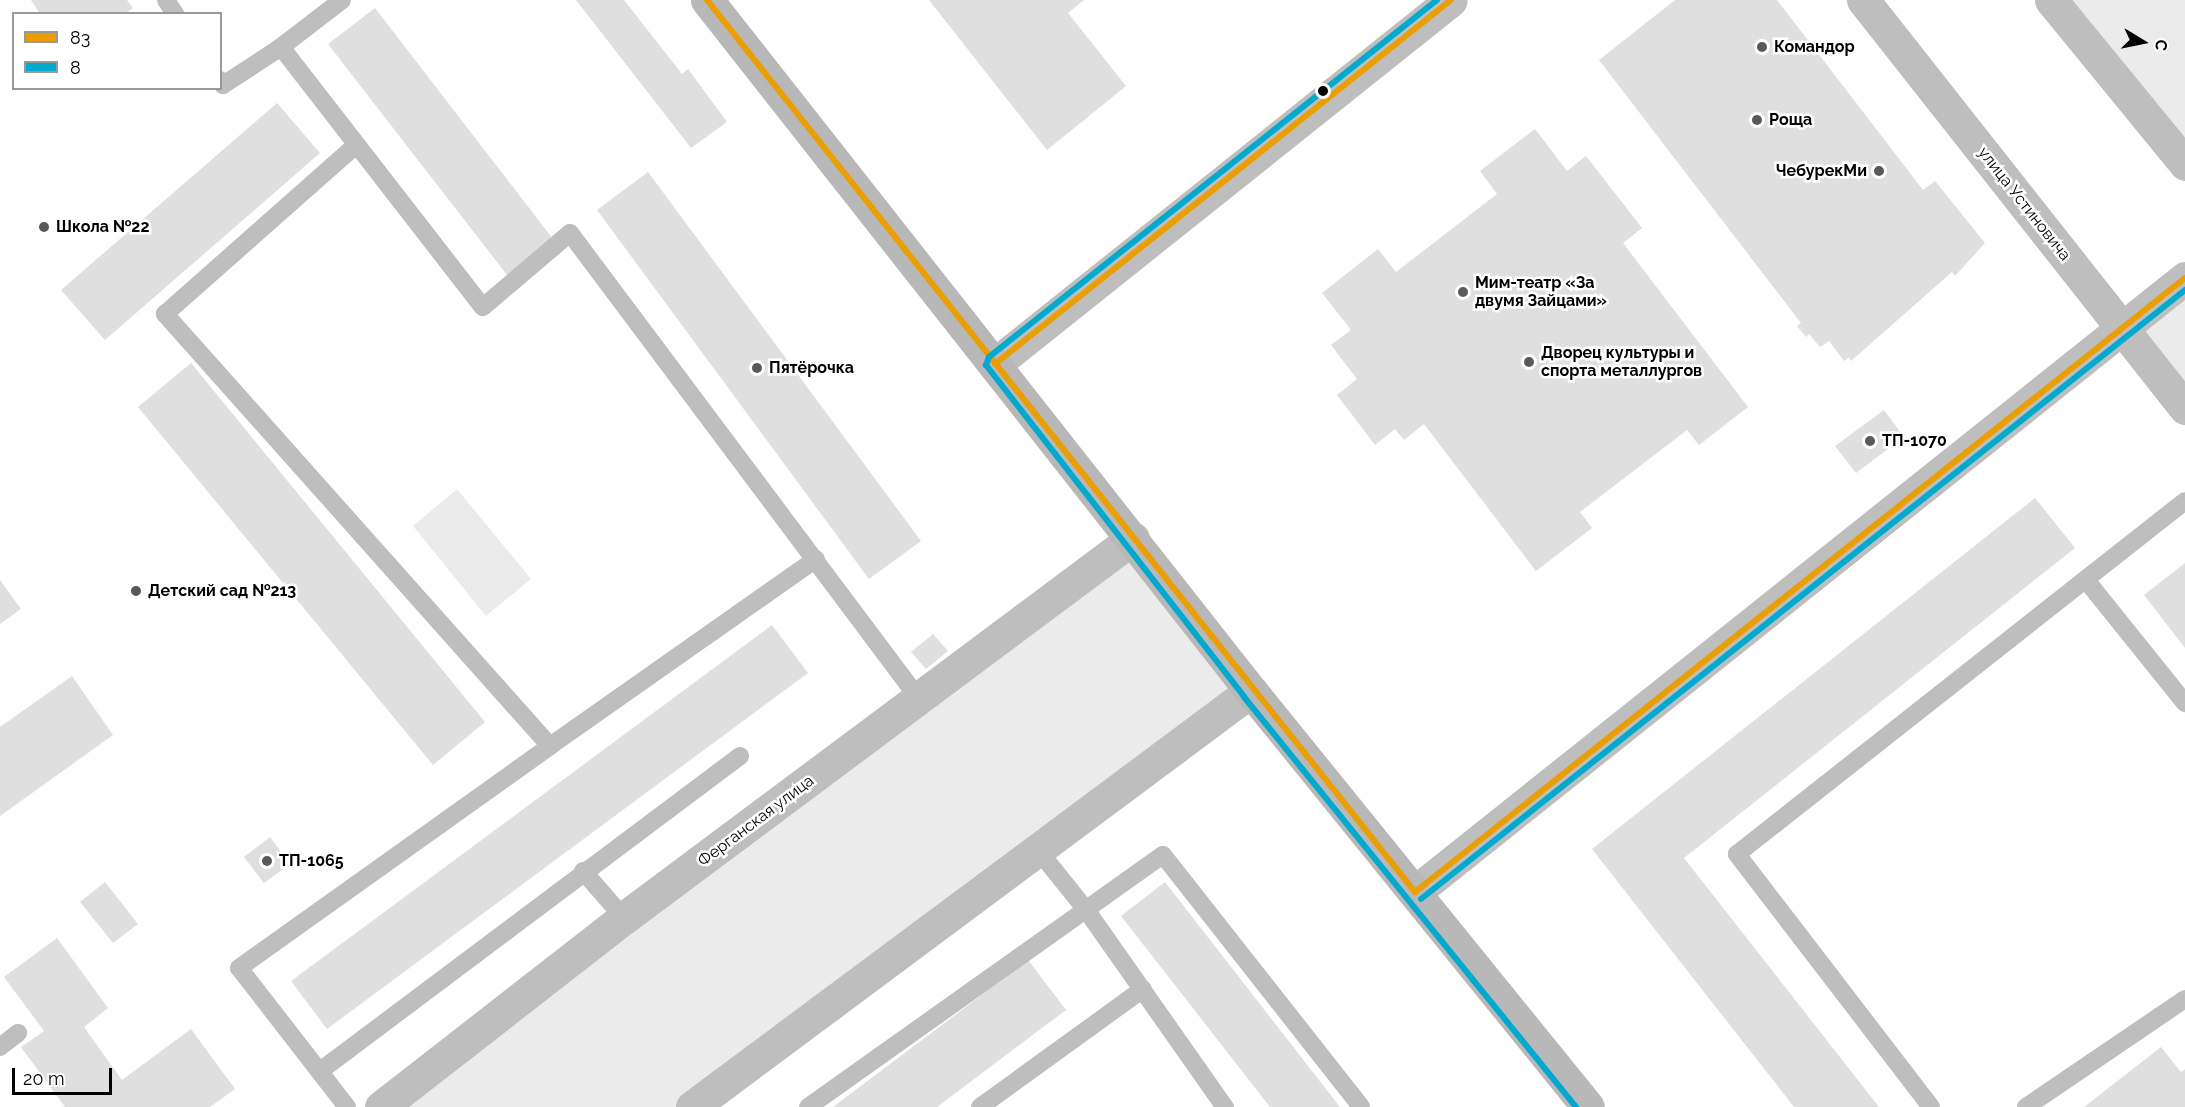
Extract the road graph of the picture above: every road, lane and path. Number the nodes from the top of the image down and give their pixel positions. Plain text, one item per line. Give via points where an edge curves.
1 (342, 0) edge
2 (707, 0) edge
3 (1451, 0) edge
4 (1863, 0) edge
5 (2051, 0) edge
6 (281, 47) junction
7 (222, 82) edge
8 (355, 146) junction
9 (2185, 164) edge
10 (2185, 278) edge
11 (2122, 326) junction
12 (996, 364) junction
13 (2185, 408) edge
14 (2185, 501) edge
15 (1133, 538) junction
16 (816, 559) junction
17 (2086, 580) junction
18 (1251, 692) junction
19 (919, 699) junction
20 (2185, 703) edge
21 (550, 746) junction
22 (740, 756) dead end
23 (1038, 850) junction
24 (583, 871) junction
25 (1415, 891) junction
26 (1087, 911) junction
27 (624, 918) junction
28 (1143, 989) junction
29 (2185, 999) edge
30 (18, 1033) dead end
31 (0, 1047) edge
32 (320, 1071) junction
33 (347, 1107) edge
34 (381, 1107) edge
35 (692, 1107) edge
36 (808, 1107) edge
37 (980, 1107) edge
38 (1225, 1107) edge
39 (1362, 1107) edge
40 (1588, 1107) edge
41 (1931, 1107) edge
42 (2026, 1107) edge

1 - 6 lane
2 - 12 main road
3 - 12 street
4 - 11 street, улица Устиновича
5 - 9 street
6 - 7 lane via 224,85
6 - 8 lane
8 - 16 lane via 483,307 570,233
8 - 21 lane via 165,314
10 - 11 street
11 - 13 street, улица Устиновича
11 - 25 street
12 - 15 main road
14 - 17 lane
15 - 18 main road
15 - 19 street, Ферганская улица
16 - 19 lane
16 - 21 lane
17 - 20 lane
17 - 41 lane via 1737,854
18 - 23 street
18 - 25 main road
19 - 27 street, Ферганская улица
21 - 32 lane via 239,968
22 - 24 lane
23 - 26 lane
23 - 35 street
24 - 27 lane
24 - 32 lane
25 - 40 main road
26 - 28 lane
26 - 36 lane
26 - 39 lane via 1163,855
27 - 34 street, Ферганская улица
28 - 37 lane
28 - 38 lane
29 - 42 lane
30 - 31 lane
32 - 33 lane

